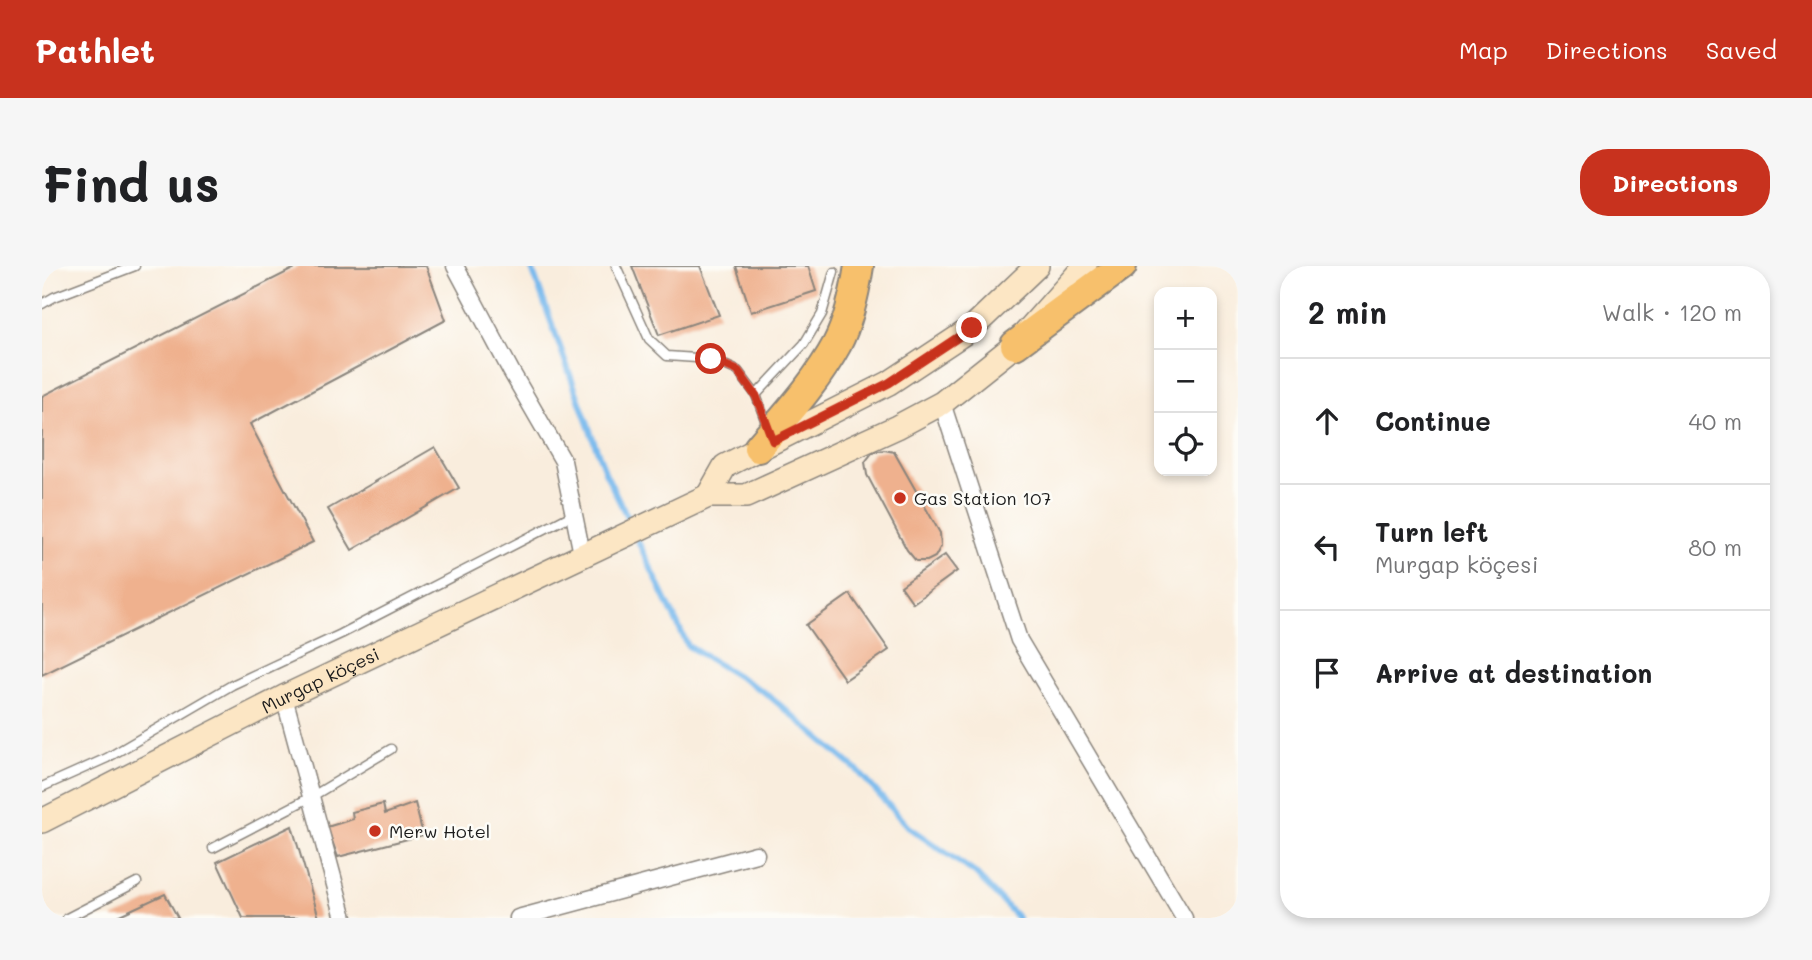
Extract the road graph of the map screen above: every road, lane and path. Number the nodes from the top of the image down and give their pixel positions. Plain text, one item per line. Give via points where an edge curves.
1 (135, 266) edge
2 (455, 266) edge
3 (616, 266) edge
4 (1037, 266) edge
5 (1085, 266) edge
6 (1122, 266) edge
7 (846, 269) edge
8 (42, 304) edge
9 (1014, 345) junction
10 (756, 396) junction
11 (943, 402) junction
12 (767, 441) junction
13 (708, 496) junction
14 (574, 514) junction
15 (591, 551) junction
16 (284, 697) junction
17 (391, 748) dead end
18 (42, 787) edge
19 (311, 797) junction
20 (42, 821) edge
21 (213, 848) dead end
22 (755, 854) dead end
23 (137, 881) dead end
24 (67, 918) edge
25 (344, 918) edge
26 (518, 918) edge
27 (1184, 918) edge

1 - 8 lane
2 - 14 street via 563,461
3 - 10 lane via 649,339 667,356 711,359 738,371
4 - 12 main road via 972,328 889,383
5 - 9 main road
6 - 9 highway
7 - 10 lane via 804,344
7 - 12 highway via 854,296 838,343 810,388
9 - 11 main road
10 - 12 lane
11 - 13 main road via 746,496
11 - 27 street via 1019,640
12 - 13 main road via 725,466
13 - 15 main road, Murgap köçesi
14 - 15 street
14 - 18 lane via 232,685 107,758
15 - 16 main road, Murgap köçesi
16 - 19 street
16 - 20 main road, Murgap köçesi
17 - 19 lane
19 - 21 lane
19 - 25 street
22 - 26 street
23 - 24 lane

